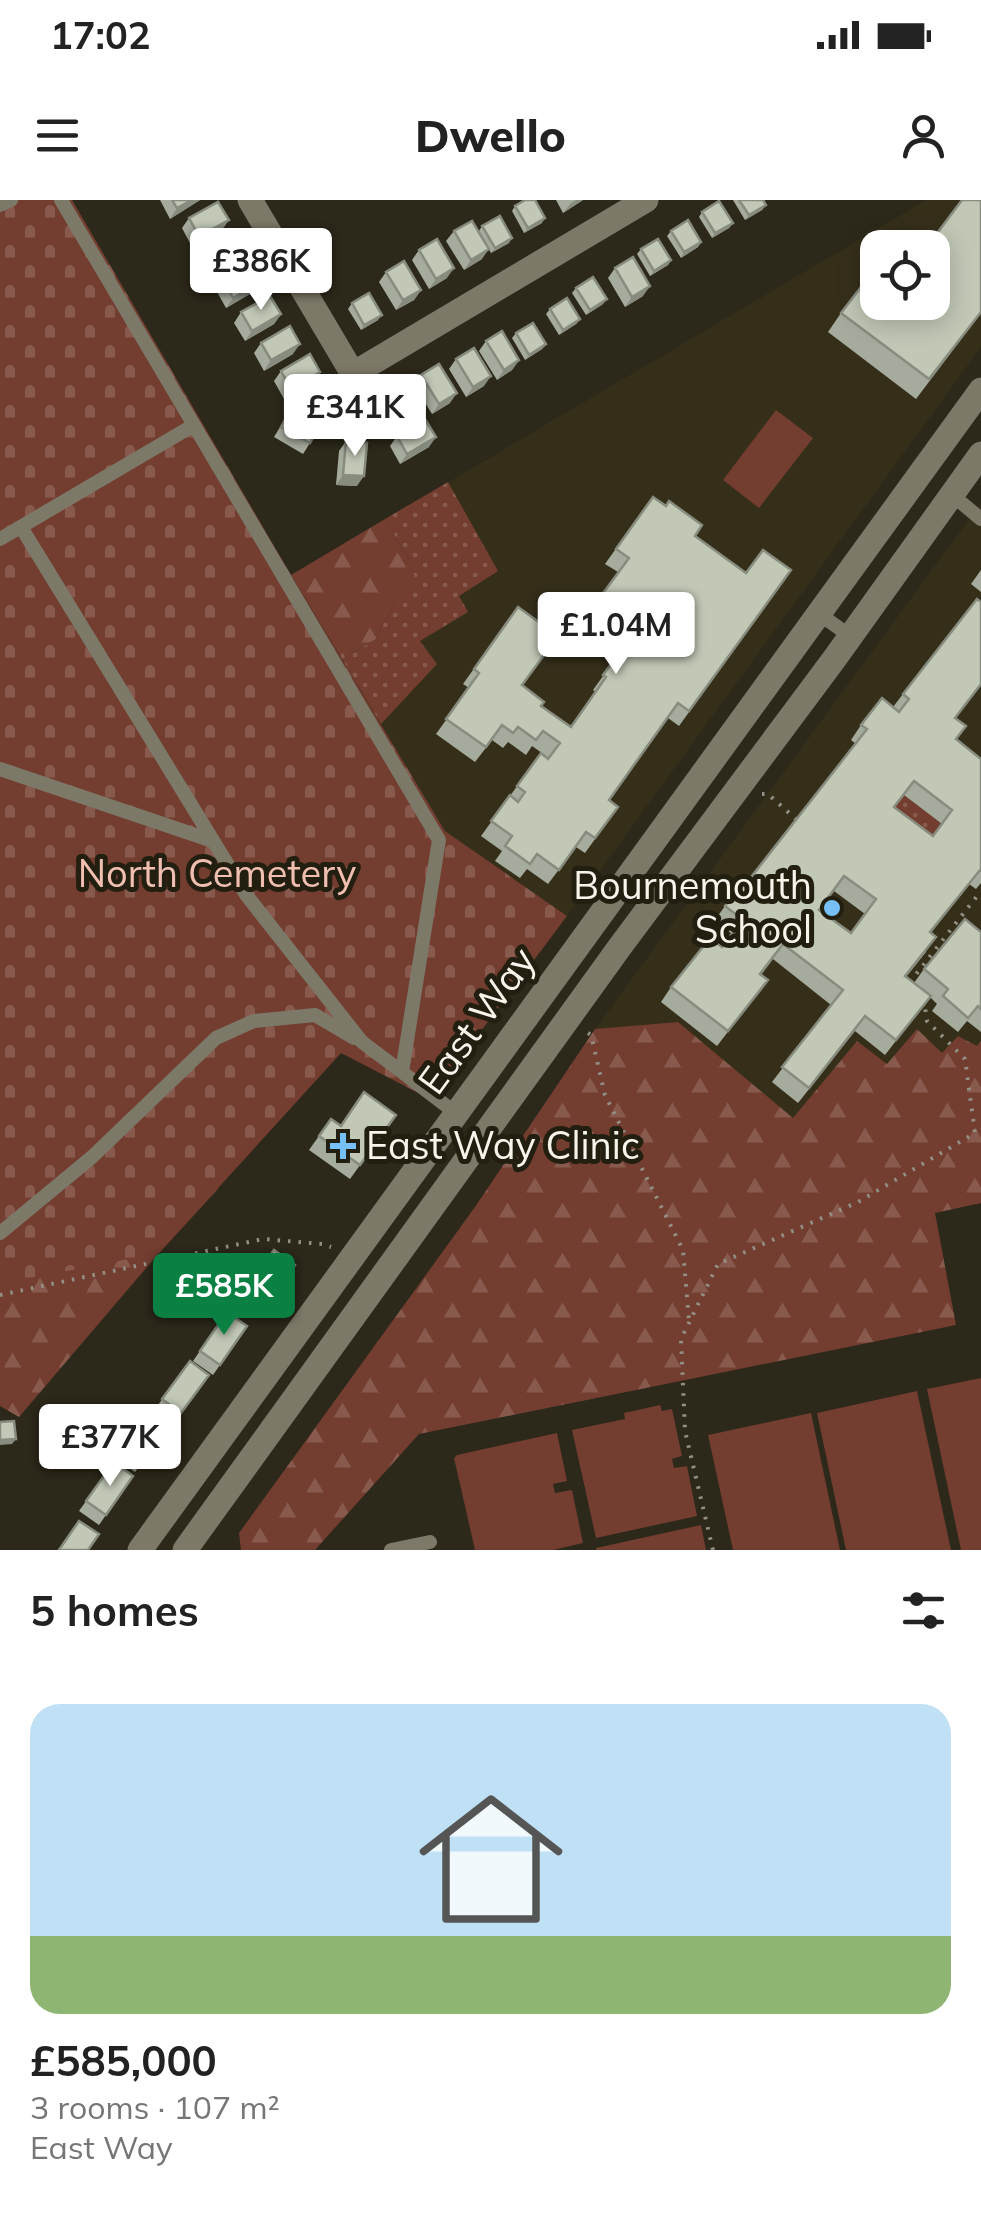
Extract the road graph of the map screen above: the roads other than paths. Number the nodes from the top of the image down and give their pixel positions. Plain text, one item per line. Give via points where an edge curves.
1 (10, 200) edge
2 (61, 200) edge
3 (250, 200) edge
4 (646, 200) edge
5 (0, 206) edge
6 (981, 390) edge
7 (194, 425) junction
8 (951, 432) junction
9 (981, 453) edge
10 (952, 495) junction
11 (981, 519) edge
12 (21, 527) junction
13 (0, 539) edge
14 (818, 613) junction
15 (850, 636) junction
16 (0, 768) edge
17 (213, 841) junction
18 (640, 862) junction
19 (668, 881) junction
20 (362, 1042) junction
21 (504, 1048) junction
22 (532, 1068) junction
23 (402, 1072) junction
24 (456, 1114) junction
25 (0, 1233) edge
26 (430, 1542) dead end
27 (140, 1550) edge
28 (186, 1550) edge
29 (391, 1550) edge

1 - 5 lane
2 - 7 lane
3 - 4 street via 353,374
6 - 8 street, East Way
7 - 12 lane
7 - 23 lane via 438,840
8 - 9 lane
8 - 14 street, East Way
9 - 10 street, East Way
10 - 11 lane
10 - 15 street, East Way
12 - 13 lane
12 - 17 lane
14 - 15 lane
14 - 18 street, East Way
15 - 19 street, East Way
16 - 17 lane
17 - 20 lane via 247,896
18 - 19 lane
18 - 21 street, East Way
19 - 22 street, East Way
20 - 23 lane
20 - 25 lane via 315,1015 254,1021 216,1038 92,1157
21 - 22 lane
21 - 24 street, East Way
22 - 28 street, East Way
23 - 24 lane
24 - 27 street, East Way
26 - 29 lane

